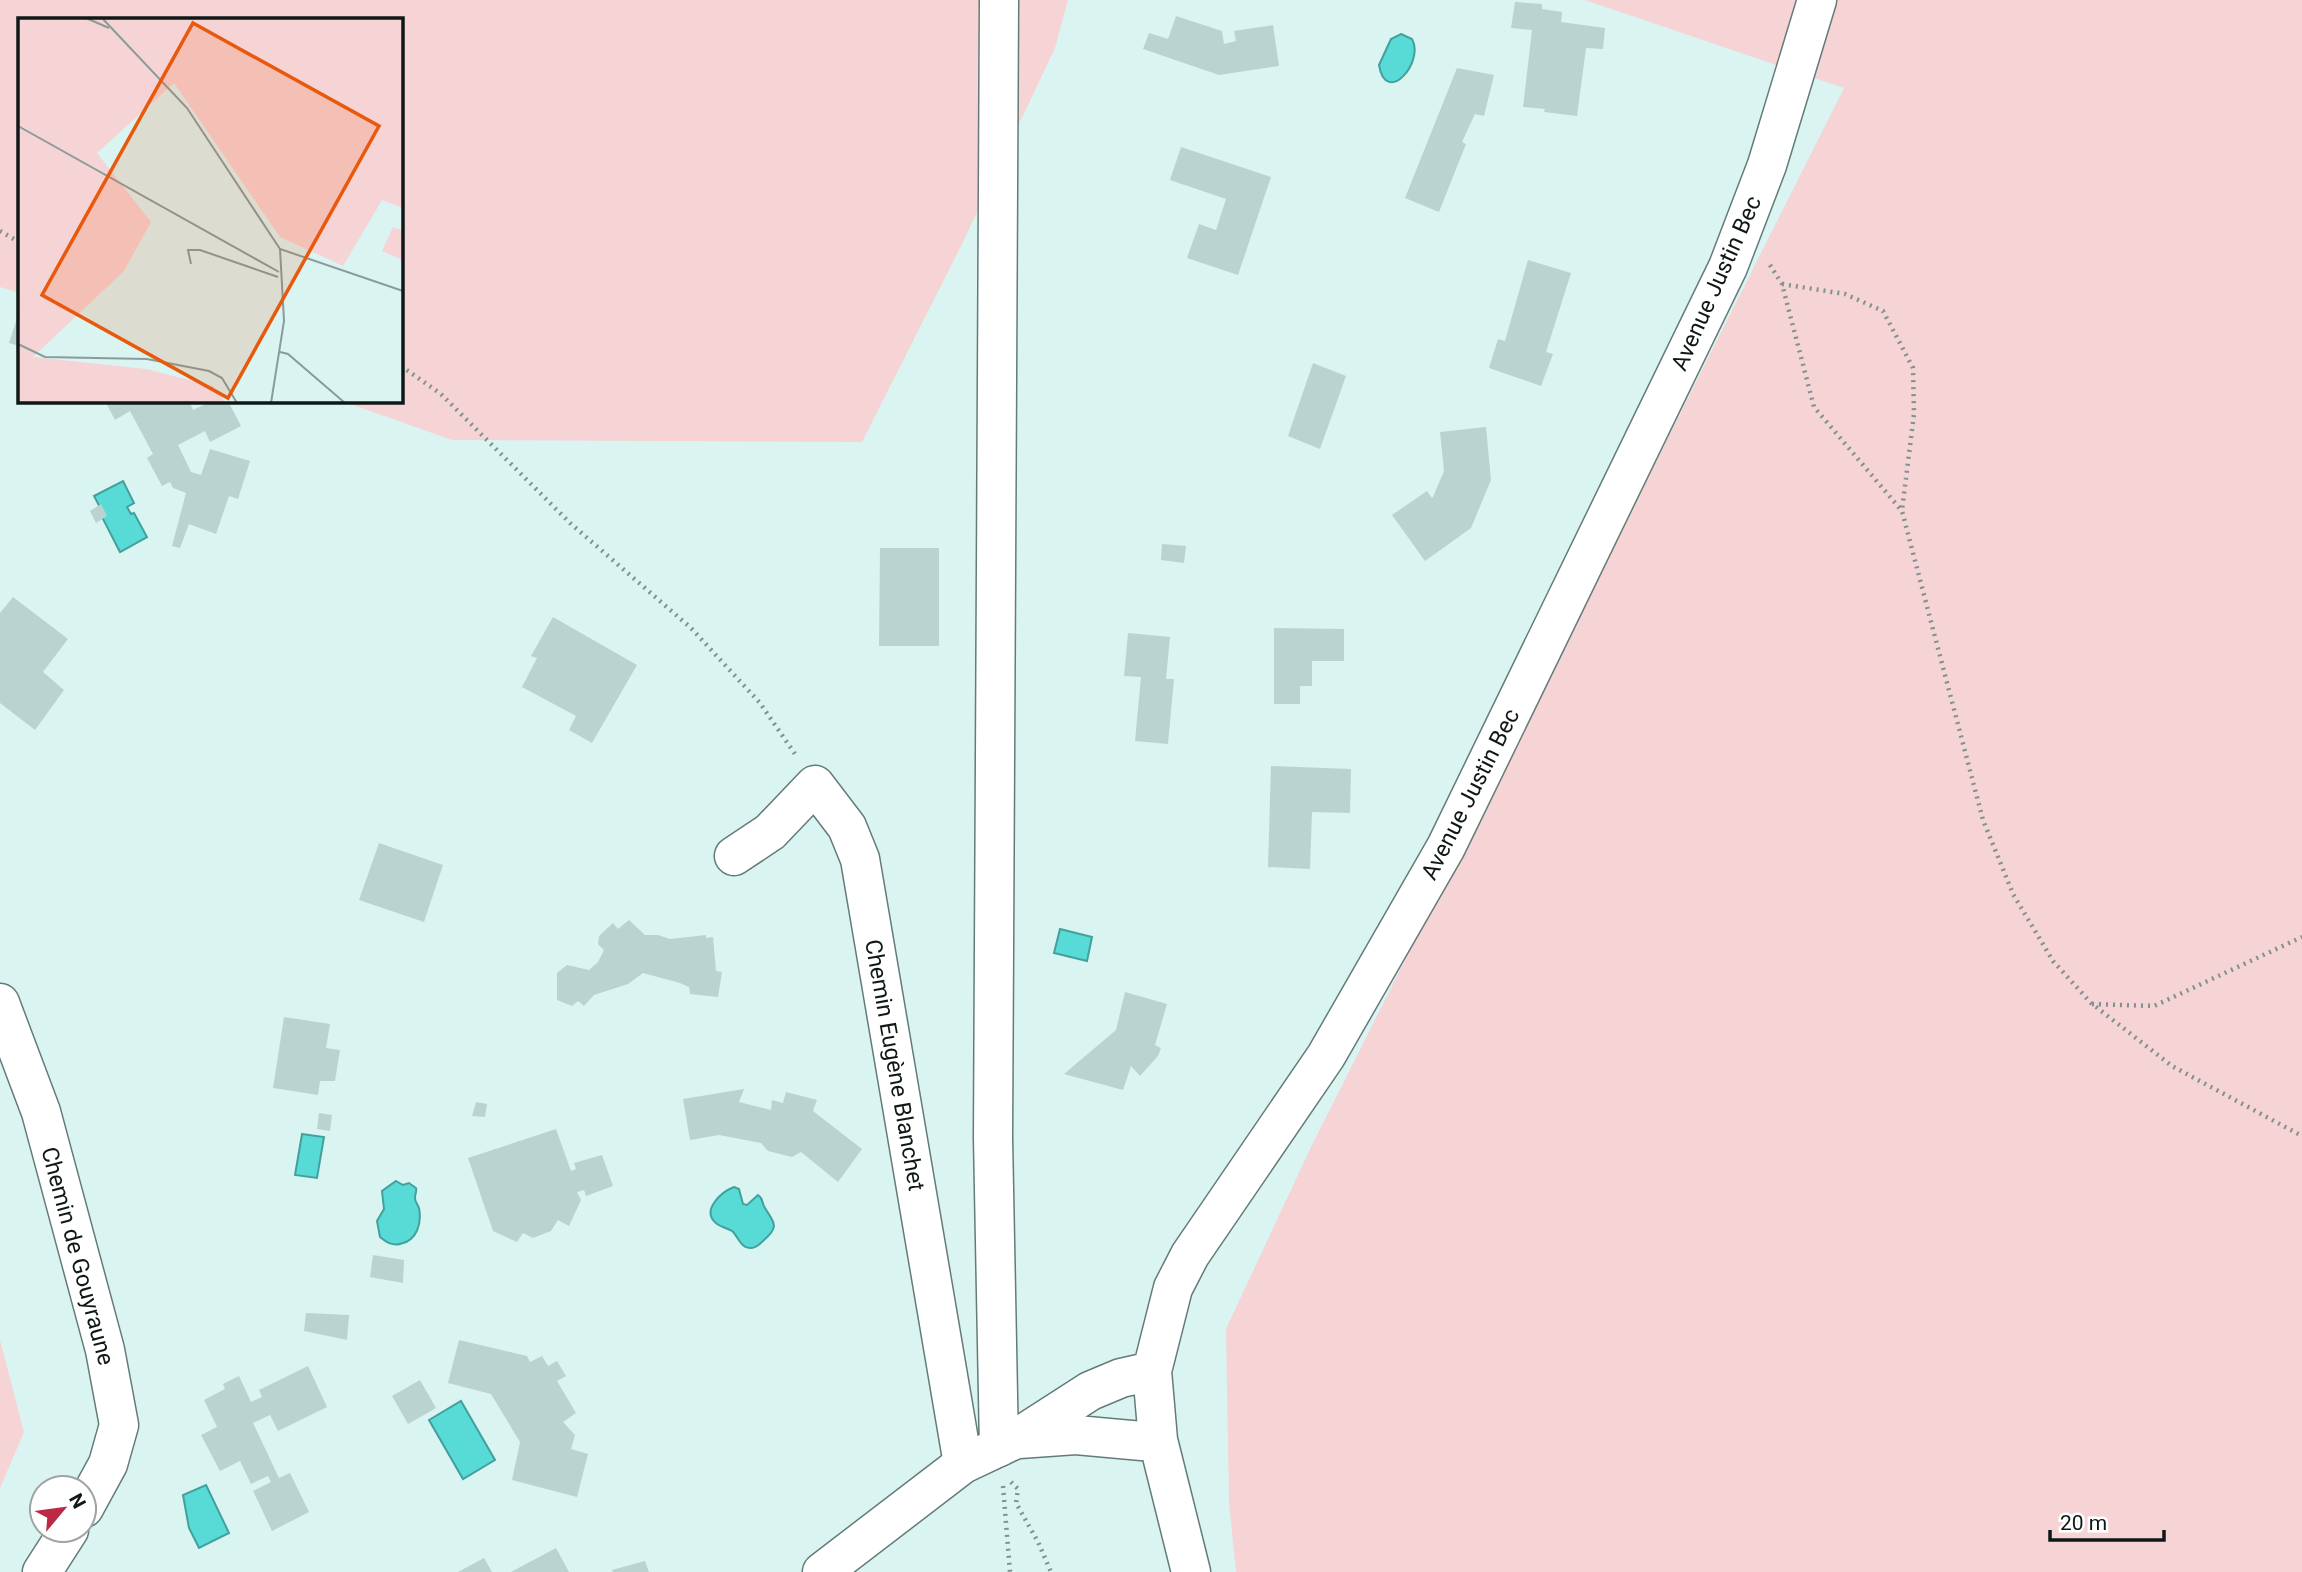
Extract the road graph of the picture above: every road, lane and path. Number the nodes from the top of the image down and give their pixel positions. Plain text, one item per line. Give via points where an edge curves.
1 (999, 0) edge
2 (1817, 0) edge
3 (0, 232) edge
4 (18, 241) edge
5 (1728, 267) junction
6 (1783, 284) junction
7 (402, 367) edge
8 (1902, 510) junction
9 (815, 785) junction
10 (734, 856) dead end
11 (2302, 937) edge
12 (0, 1003) edge
13 (2091, 1003) junction
14 (2302, 1136) edge
15 (1152, 1371) junction
16 (1158, 1440) junction
17 (1005, 1453) junction
18 (963, 1464) junction
19 (98, 1482) edge
20 (60, 1544) edge
21 (42, 1572) edge
22 (822, 1572) edge
23 (1010, 1572) edge
24 (1051, 1572) edge
25 (1191, 1572) edge

1 - 17 street via 993,1124
2 - 5 street, Avenue Justin Bec via 1767,165
3 - 4 path
5 - 6 path via 1769,263
5 - 15 street, Avenue Justin Bec via 1446,847 1326,1056 1190,1255 1173,1288
6 - 8 path via 1814,407
6 - 8 path via 1845,294 1883,311 1913,368 1914,414
7 - 9 path via 441,394 570,523 691,628 760,703
8 - 13 path via 1983,820 2013,894 2053,961
9 - 10 street via 770,832
9 - 18 street, Chemin Eugène Blanchet via 846,827 860,859
11 - 13 path via 2154,1006
12 - 19 street, Chemin de Gouyraune via 40,1112 104,1350 119,1425
13 - 14 path via 2172,1066
15 - 16 street, Avenue Justin Bec
15 - 17 street via 1090,1391
16 - 17 street via 1076,1435
16 - 25 street, Avenue Justin Bec
17 - 18 street
17 - 23 path
17 - 24 path via 1018,1489 1016,1503
18 - 22 street
20 - 21 street

